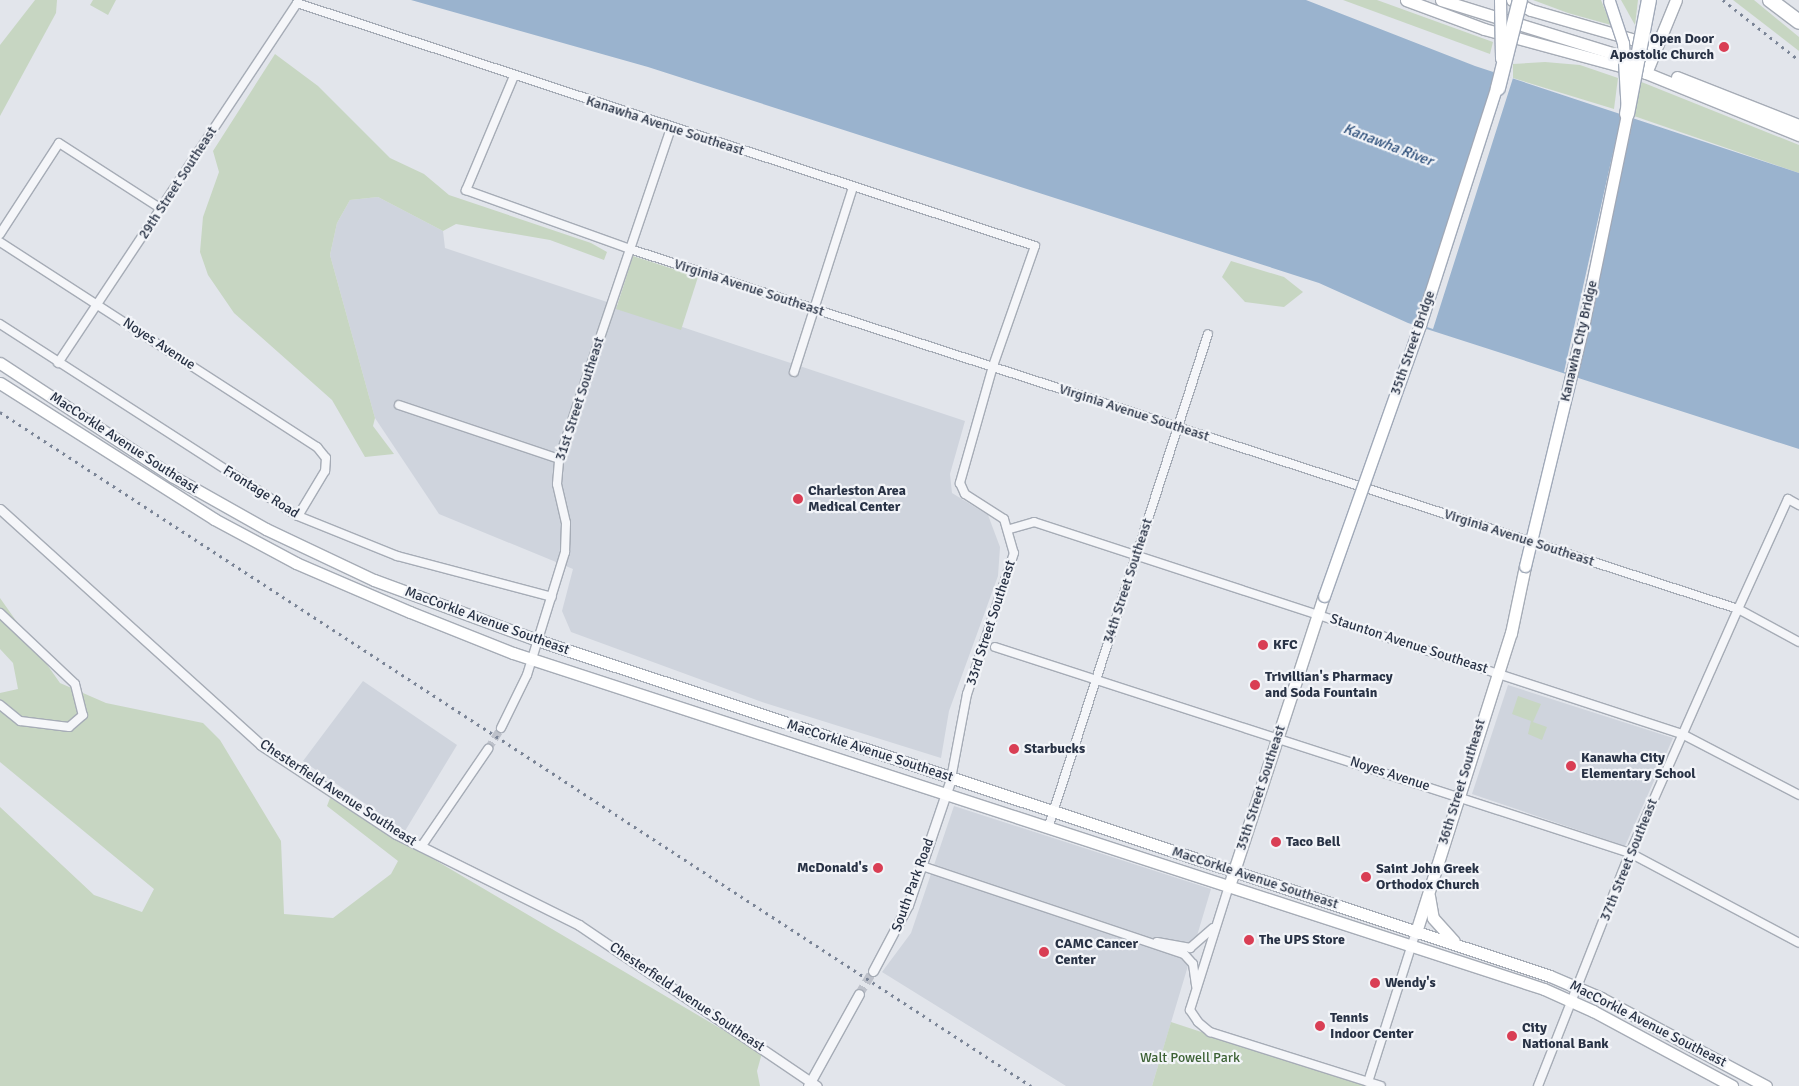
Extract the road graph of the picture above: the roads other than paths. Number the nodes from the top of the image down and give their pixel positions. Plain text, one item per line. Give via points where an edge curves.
1 (1406, 0) edge
2 (1441, 0) edge
3 (1471, 0) edge
4 (1500, 0) edge
5 (1512, 0) edge
6 (1520, 0) edge
7 (1609, 0) edge
8 (1649, 0) edge
9 (1676, 0) edge
10 (1770, 0) edge
11 (297, 3) joint
12 (1455, 6) junction
13 (1799, 22) edge
14 (1656, 46) junction
15 (1648, 70) junction
16 (514, 76) junction
17 (1498, 88) junction
18 (1627, 114) junction
19 (1799, 125) edge
20 (671, 128) junction
21 (1799, 135) edge
22 (853, 186) junction
23 (160, 208) junction
24 (0, 234) edge
25 (0, 242) edge
26 (1034, 246) joint
27 (630, 249) junction
28 (98, 305) junction
29 (814, 309) junction
30 (0, 324) edge
31 (1208, 334) dead end
32 (0, 363) edge
33 (58, 363) junction
34 (993, 366) junction
35 (794, 372) dead end
36 (0, 383) edge
37 (399, 405) dead end
38 (1178, 428) junction
39 (559, 459) junction
40 (1799, 505) edge
41 (0, 509) edge
42 (298, 516) junction
43 (1010, 530) junction
44 (1137, 553) junction
45 (1525, 566) joint
46 (1324, 596) joint
47 (552, 597) junction
48 (1738, 609) junction
49 (0, 613) edge
50 (1318, 615) junction
51 (537, 640) junction
52 (1799, 642) edge
53 (995, 647) dead end
54 (531, 658) junction
55 (1496, 672) junction
56 (1096, 679) junction
57 (0, 705) edge
58 (501, 728) tunnel mouth
59 (1682, 734) junction
60 (1278, 738) junction
61 (488, 749) tunnel mouth
62 (951, 778) junction
63 (946, 795) junction
64 (1799, 795) edge
65 (1458, 796) junction
66 (1053, 812) junction
67 (1048, 828) junction
68 (421, 847) junction
69 (1630, 853) junction
70 (922, 866) junction
71 (1234, 870) junction
72 (1229, 886) junction
73 (1430, 886) junction
74 (1218, 922) junction
75 (1416, 932) junction
76 (1157, 942) junction
77 (1799, 943) edge
78 (1411, 948) junction
79 (1469, 949) junction
80 (873, 971) tunnel mouth
81 (1579, 987) junction
82 (1197, 988) junction
83 (859, 994) tunnel mouth
84 (1573, 1001) junction
85 (1368, 1082) junction
86 (812, 1084) edge
87 (1381, 1086) edge
88 (1538, 1086) edge
89 (1732, 1086) edge
90 (1766, 1086) edge

1 - 15 main road via 1484,29
2 - 12 main road
3 - 12 main road
4 - 17 main road, 35th Street Bridge, bridge
5 - 14 main road via 1531,10
6 - 17 highway, bridge
7 - 18 main road, Kanawha City Bridge, bridge via 1623,43
8 - 18 highway, bridge
9 - 14 main road
10 - 13 highway
11 - 16 street, Kanawha Avenue Southeast
11 - 23 street, 29th Street Southeast
12 - 15 main road
14 - 15 main road
15 - 19 main road
15 - 21 main road
16 - 20 street, Kanawha Avenue Southeast
16 - 27 street, Virginia Avenue Southeast via 466,190
17 - 46 main road, 35th Street Bridge, bridge
18 - 45 main road, Kanawha City Bridge, bridge via 1584,322
20 - 22 street, Kanawha Avenue Southeast
20 - 27 street, 31st Street Southeast
22 - 26 street, Kanawha Avenue Southeast
22 - 29 street
23 - 24 street via 59,143
23 - 28 street, 29th Street Southeast
25 - 28 street, Noyes Avenue
26 - 34 street, 33rd Street Southeast
27 - 29 street, Virginia Avenue Southeast
27 - 39 street, 31st Street Southeast
28 - 33 street, 29th Street Southeast
28 - 42 street, Noyes Avenue via 317,447 326,458 325,471
29 - 34 street, Virginia Avenue Southeast
29 - 35 street
30 - 33 street, Frontage Road
31 - 38 street, 34th Street Southeast
32 - 51 main road, MacCorkle Avenue Southeast via 172,476 266,529 374,580
33 - 42 street, Frontage Road
34 - 38 street, Virginia Avenue Southeast
34 - 43 street, 33rd Street Southeast via 960,484 965,494 998,512
36 - 54 main road, MacCorkle Avenue Southeast via 110,457 296,563
37 - 39 street
38 - 44 street, 34th Street Southeast
38 - 48 street, Virginia Avenue Southeast
39 - 47 street, 31st Street Southeast via 557,484 568,536
40 - 48 street, 37th Street Southeast via 1788,499
41 - 68 street, Chesterfield Avenue Southeast via 262,745
42 - 47 street, Frontage Road via 397,556
43 - 44 street, Staunton Avenue Southeast via 1034,522
43 - 62 street, 33rd Street Southeast via 1014,553 967,694
44 - 50 street, Staunton Avenue Southeast
44 - 56 street, 34th Street Southeast
45 - 55 main road, 36th Street Southeast via 1510,633
46 - 50 main road, 35th Street Southeast
47 - 51 street, 31st Street Southeast
48 - 52 street, Virginia Avenue Southeast
48 - 59 street, 37th Street Southeast
49 - 57 street via 75,684 83,715 68,727 20,721
50 - 55 street, Staunton Avenue Southeast
50 - 60 main road, 35th Street Southeast
51 - 54 street, 31st Street Southeast
51 - 62 main road, MacCorkle Avenue Southeast
53 - 56 street, Noyes Avenue
54 - 58 street, 31st Street Southeast
54 - 63 main road, MacCorkle Avenue Southeast
55 - 59 street, Staunton Avenue Southeast
55 - 65 main road, 36th Street Southeast
56 - 60 street, Noyes Avenue
56 - 66 street, 34th Street Southeast
59 - 64 street, Staunton Avenue Southeast
59 - 69 street, 37th Street Southeast
60 - 65 street, Noyes Avenue
60 - 71 main road, 35th Street Southeast
61 - 68 street
62 - 63 street, 33rd Street Southeast
62 - 66 main road, MacCorkle Avenue Southeast
63 - 67 main road, MacCorkle Avenue Southeast
63 - 70 street, South Park Road
65 - 69 street, Noyes Avenue
65 - 73 main road, 36th Street Southeast
66 - 67 street, 34th Street Southeast
66 - 71 main road, MacCorkle Avenue Southeast
67 - 72 main road, MacCorkle Avenue Southeast
68 - 86 street, Chesterfield Avenue Southeast via 571,921
69 - 77 street, Noyes Avenue
69 - 81 street, 37th Street Southeast
70 - 76 street
70 - 80 street, South Park Road via 895,936
71 - 72 main road, 35th Street Southeast
71 - 75 main road, MacCorkle Avenue Southeast
72 - 74 street, 35th Street Southeast
72 - 78 main road, MacCorkle Avenue Southeast
73 - 75 main road, 36th Street Southeast
73 - 79 main road via 1436,924
74 - 76 street via 1204,941 1190,948
74 - 82 street, 35th Street Southeast
75 - 78 street, 36th Street Southeast
75 - 79 main road, MacCorkle Avenue Southeast
76 - 82 street via 1189,958
78 - 84 main road, MacCorkle Avenue Southeast
78 - 85 street, 36th Street Southeast
79 - 81 main road, MacCorkle Avenue Southeast
81 - 84 street, 37th Street Southeast
81 - 90 main road, MacCorkle Avenue Southeast
82 - 85 street, 35th Street Southeast via 1190,1010 1210,1032
83 - 86 street
84 - 88 street, 37th Street Southeast
84 - 89 main road, MacCorkle Avenue Southeast
85 - 87 street

